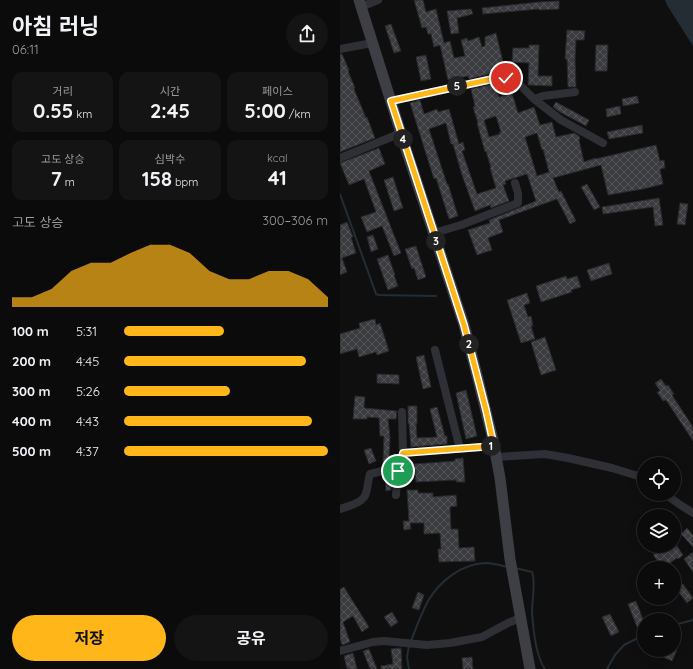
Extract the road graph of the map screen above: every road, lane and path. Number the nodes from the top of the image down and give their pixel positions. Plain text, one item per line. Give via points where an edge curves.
1 (378, 0) edge
2 (360, 3) edge
3 (372, 43) junction
4 (340, 49) edge
5 (575, 92) dead end
6 (534, 99) junction
7 (391, 101) junction
8 (401, 133) junction
9 (602, 143) dead end
10 (340, 158) edge
11 (515, 183) dead end
12 (434, 233) junction
13 (435, 350) dead end
14 (402, 412) dead end
15 (494, 446) junction
16 (460, 449) junction
17 (403, 453) junction
18 (496, 457) junction
19 (399, 467) junction
20 (637, 476) edge
21 (396, 495) dead end
22 (674, 501) edge
23 (340, 509) edge
24 (693, 513) edge
25 (520, 618) junction
26 (340, 651) edge
27 (530, 669) edge

1 - 2 street
2 - 3 main road
3 - 4 street
3 - 7 main road
5 - 6 street
6 - 7 street via 515,80 498,78
6 - 9 street via 561,120
7 - 8 main road
8 - 10 street
8 - 12 main road
11 - 12 street via 518,203
12 - 15 main road via 464,325
13 - 16 street
14 - 17 street
15 - 16 street
15 - 18 main road
16 - 17 street
17 - 19 street
18 - 20 street via 545,454
18 - 25 main road
19 - 21 street
19 - 23 street via 370,474 364,498
22 - 24 street
25 - 26 street via 482,637 450,643 427,645 384,641
25 - 27 main road

